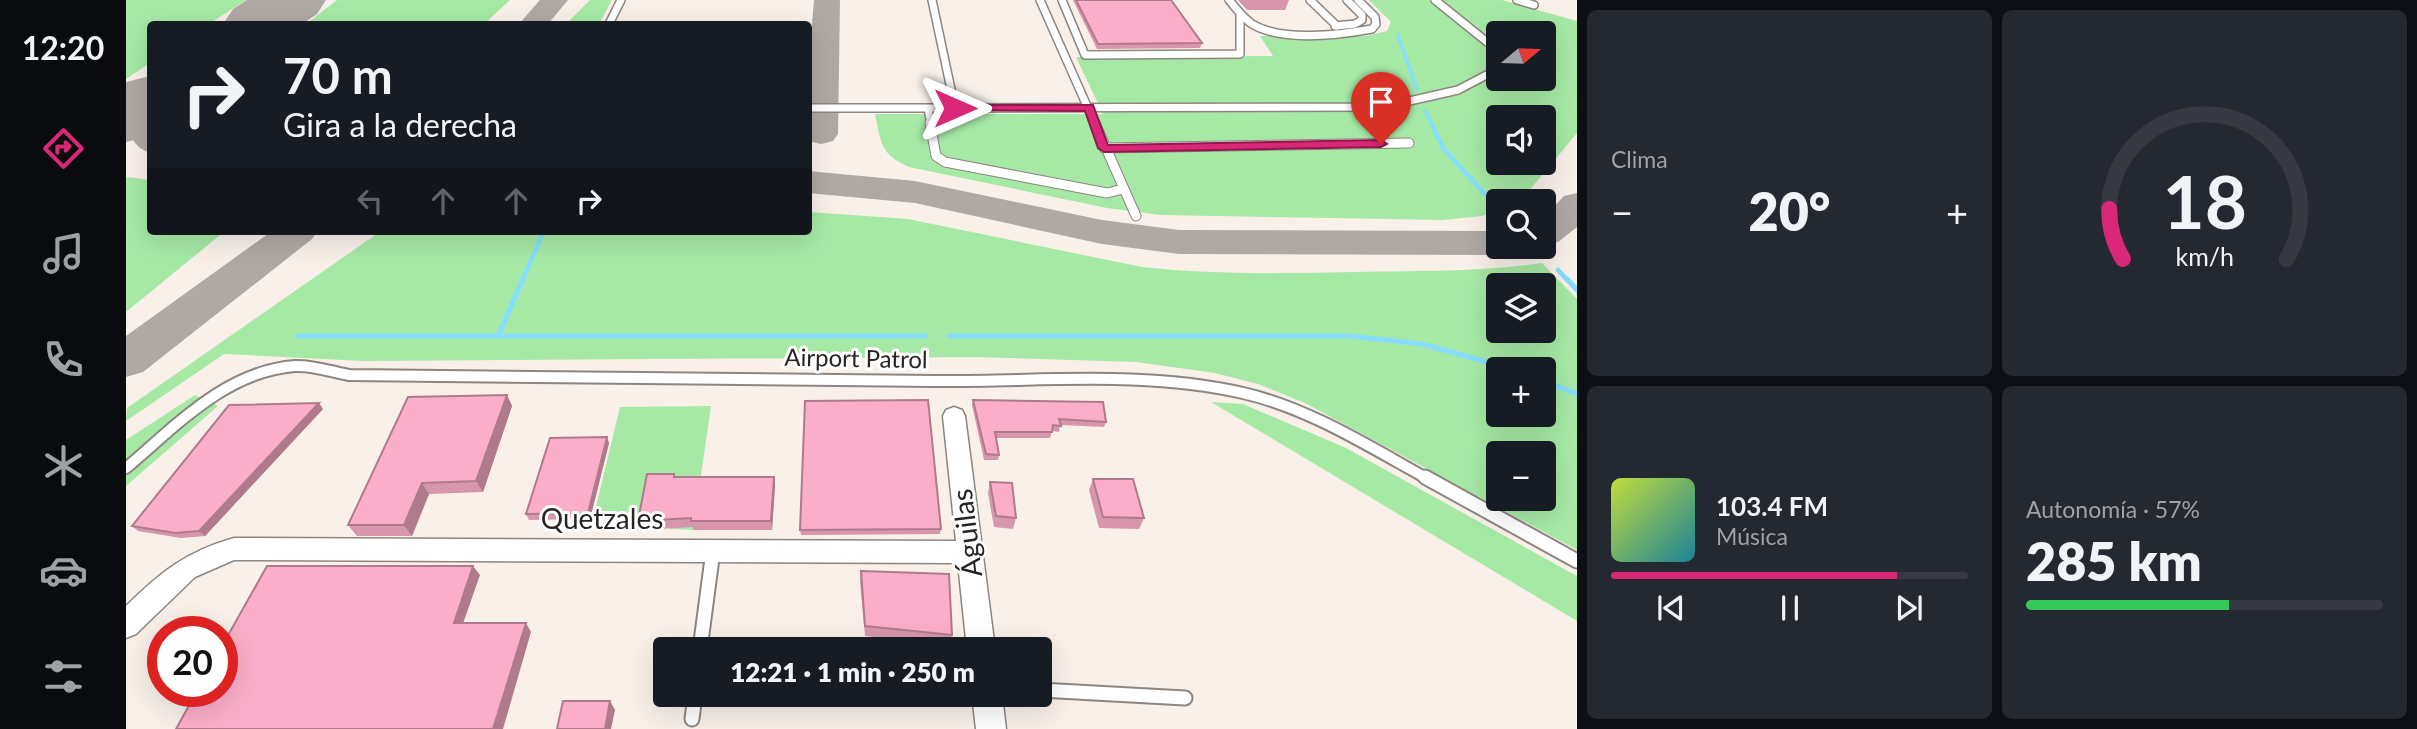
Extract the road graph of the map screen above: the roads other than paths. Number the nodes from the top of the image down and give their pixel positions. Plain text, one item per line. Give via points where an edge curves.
1 (621, 0) edge
2 (932, 0) edge
3 (1040, 0) edge
4 (1062, 0) edge
5 (1229, 0) edge
6 (1310, 0) edge
7 (1347, 0) edge
8 (1358, 0) edge
9 (1435, 0) edge
10 (1517, 0) edge
11 (1534, 5) dead end
12 (1240, 13) junction
13 (610, 21) edge
14 (1283, 25) dead end
15 (1324, 26) dead end
16 (1337, 26) junction
17 (1486, 41) edge
18 (1486, 78) edge
19 (812, 108) edge
20 (928, 108) junction
21 (955, 108) junction
22 (1089, 108) junction
23 (1409, 143) dead end
24 (1104, 148) junction
25 (1123, 190) junction
26 (1136, 216) dead end
27 (954, 416) dead end
28 (126, 468) edge
29 (713, 551) junction
30 (970, 552) junction
31 (1577, 561) edge
32 (126, 625) edge
33 (702, 637) edge
34 (980, 637) edge
35 (1052, 691) edge
36 (1185, 698) dead end
37 (694, 707) edge
38 (988, 707) edge
39 (692, 719) dead end
40 (991, 729) edge

1 - 13 lane
2 - 21 lane
3 - 22 lane
4 - 12 lane via 1085,55 1240,54
5 - 12 lane
6 - 16 lane
7 - 16 lane via 1362,20
8 - 12 lane via 1375,17 1372,29 1285,32 1262,28
9 - 17 lane
10 - 11 lane
12 - 14 lane
15 - 16 lane
18 - 22 lane via 1440,96 1383,107
19 - 20 lane
20 - 21 lane
20 - 25 lane via 936,156 945,162 1107,193
21 - 22 lane
22 - 24 lane
23 - 24 lane
24 - 25 lane
25 - 26 lane
27 - 30 street, Águilas
28 - 31 lane, Airport Patrol via 225,387 255,372 297,366 349,375 947,382 1145,379 1247,394 1304,414
29 - 30 street, Quetzales
29 - 32 street, Quetzales via 234,550 210,555 182,570
29 - 33 lane
30 - 34 street, Águilas
35 - 36 lane
37 - 39 lane
38 - 40 street

